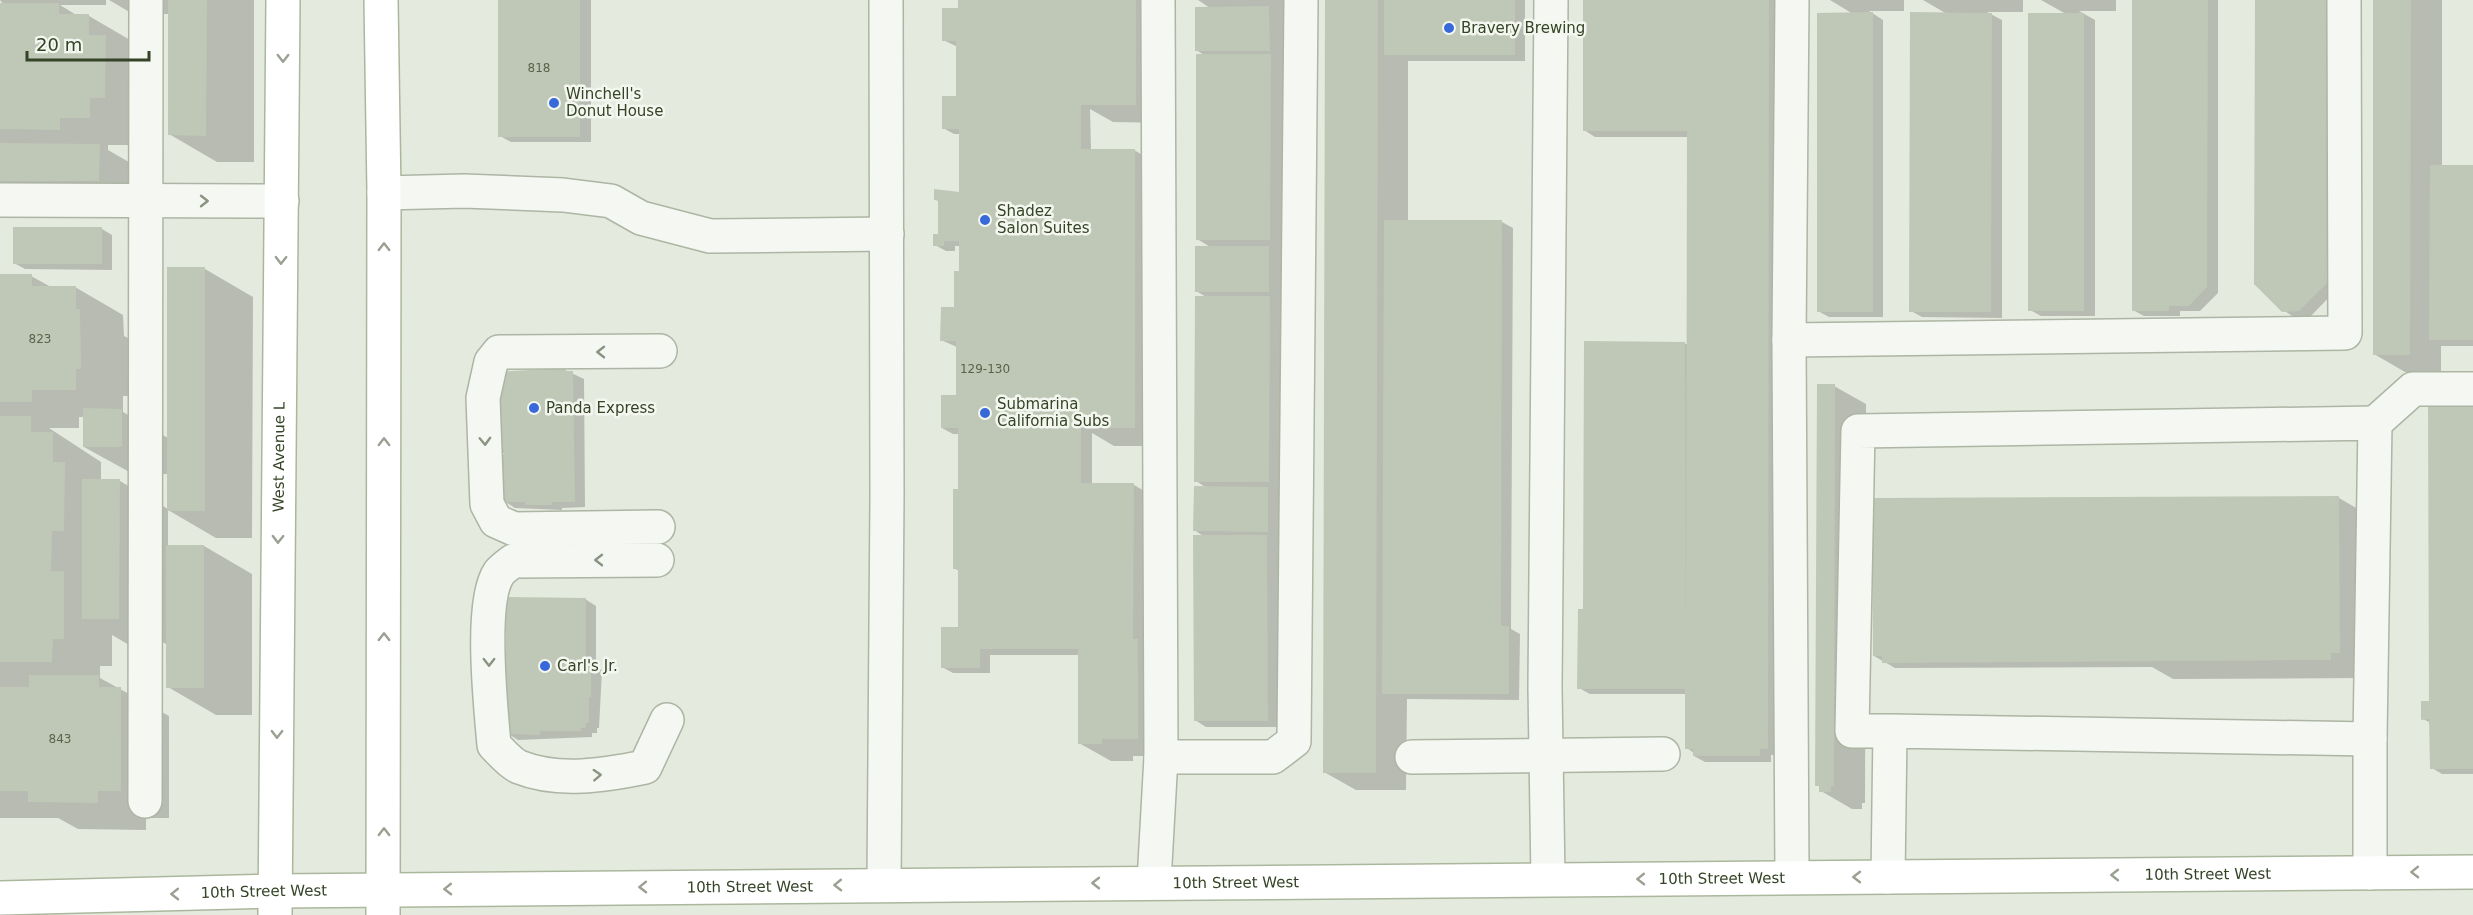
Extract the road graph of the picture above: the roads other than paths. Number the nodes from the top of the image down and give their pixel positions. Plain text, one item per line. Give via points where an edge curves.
1 (146, 0) edge
2 (283, 0) edge
3 (381, 0) edge
4 (886, 0) edge
5 (1158, 0) edge
6 (1301, 0) edge
7 (1551, 0) edge
8 (1792, 0) edge
9 (2344, 0) edge
10 (384, 193) junction
11 (0, 200) edge
12 (146, 201) junction
13 (282, 201) junction
14 (886, 234) junction
15 (1790, 339) junction
16 (660, 351) dead end
17 (2473, 389) edge
18 (2375, 423) junction
19 (658, 527) dead end
20 (657, 560) dead end
21 (667, 720) dead end
22 (1890, 731) junction
23 (2370, 739) junction
24 (1663, 754) dead end
25 (1545, 755) junction
26 (1161, 757) junction
27 (1412, 757) dead end
28 (144, 801) dead end
29 (2473, 872) edge
30 (2370, 873) junction
31 (1791, 877) junction
32 (1888, 877) junction
33 (1548, 879) junction
34 (1154, 882) junction
35 (885, 884) junction
36 (0, 898) edge
37 (275, 903) edge
38 (384, 903) edge

1 - 12 lane
2 -> 13 main road, West Avenue L
3 - 10 main road
4 - 14 lane
5 - 26 lane
6 - 26 lane via 1294,741 1273,757
7 - 25 lane
8 - 15 lane
9 - 15 lane via 2345,333
10 - 14 lane via 464,191 610,201 641,218 710,236
38 -> 10 main road
11 - 12 lane
12 -> 13 lane
12 - 28 lane
13 -> 37 main road, West Avenue L
14 - 35 lane
15 - 31 lane
16 -> 19 lane via 499,352 491,362 483,398 488,504 496,521 514,529
17 - 18 lane via 2413,389
18 - 22 lane via 1858,431 1852,731
18 - 23 lane
20 -> 21 lane via 513,561 499,573 490,598 488,668 494,745 517,766 554,775 600,776 645,766
22 - 23 lane
22 - 32 lane
23 - 30 lane
24 - 25 lane
25 - 27 lane
25 - 33 lane
26 - 34 lane
29 -> 30 main road, 10th Street West
30 -> 32 main road, 10th Street West
32 -> 31 main road, 10th Street West
31 -> 33 main road, 10th Street West
33 - 34 main road, 10th Street West
34 -> 35 main road, 10th Street West
35 -> 38 main road, 10th Street West
37 -> 36 main road, 10th Street West
37 - 38 main road, 10th Street West

